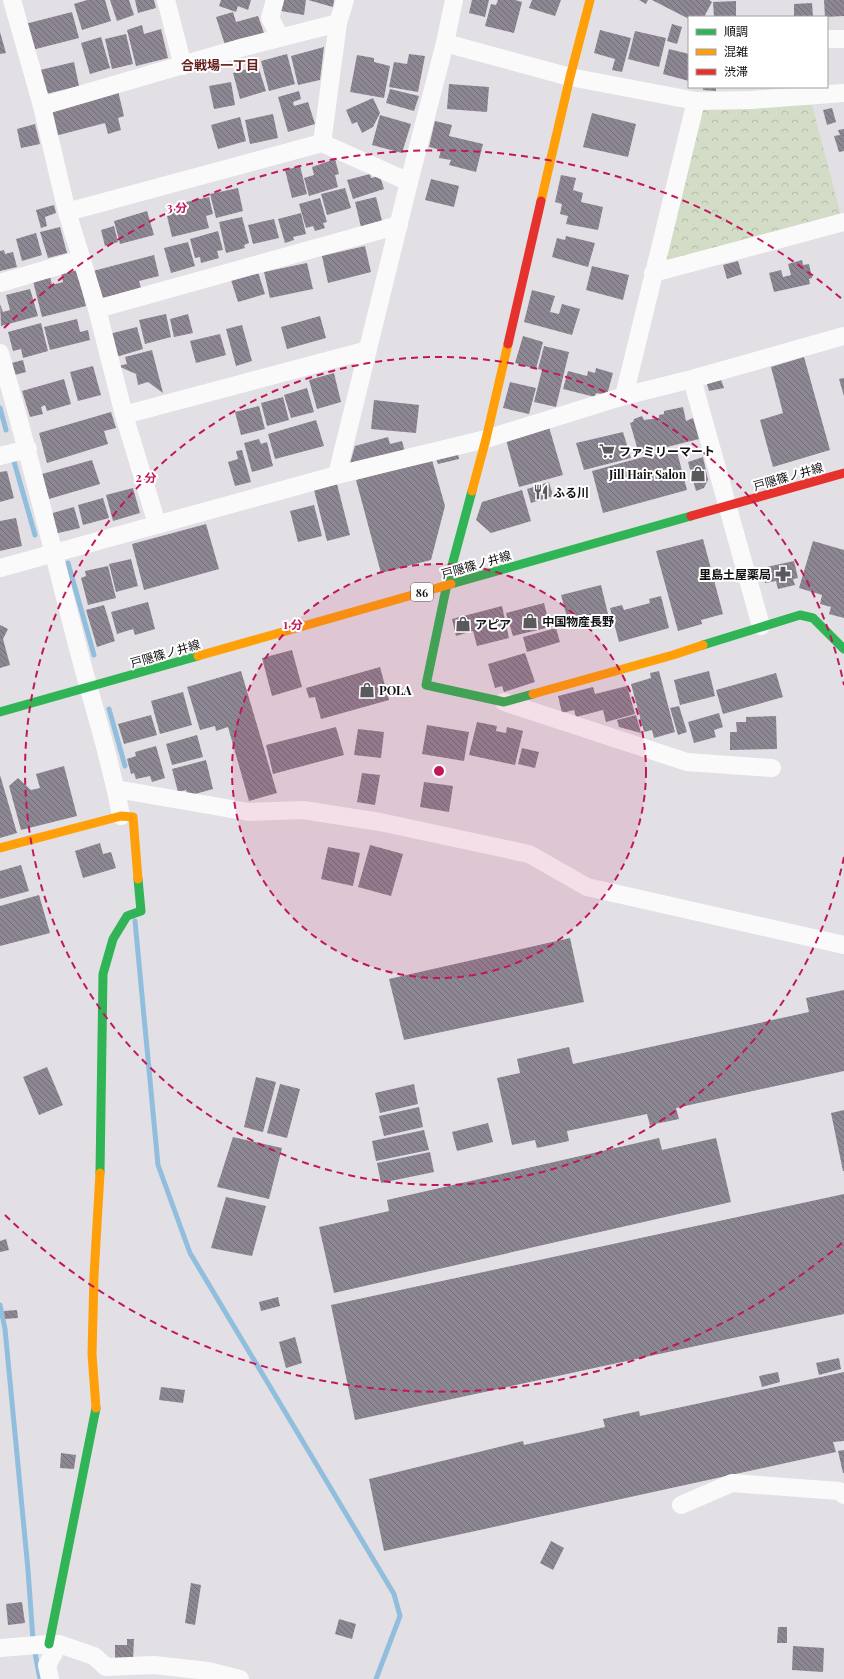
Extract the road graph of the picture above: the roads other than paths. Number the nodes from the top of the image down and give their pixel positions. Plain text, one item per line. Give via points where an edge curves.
1 (12, 0) edge
2 (166, 0) edge
3 (275, 0) edge
4 (344, 0) edge
5 (454, 0) edge
6 (590, 0) edge
7 (338, 23) junction
8 (280, 37) junction
9 (844, 38) edge
10 (828, 39) edge
11 (445, 43) junction
12 (183, 66) junction
13 (570, 77) junction
14 (844, 93) edge
15 (752, 94) edge
16 (696, 101) junction
17 (42, 106) junction
18 (322, 142) junction
19 (409, 182) junction
20 (67, 212) junction
21 (844, 222) edge
22 (399, 225) junction
23 (82, 259) junction
24 (653, 273) junction
25 (0, 283) edge
26 (97, 309) junction
27 (844, 336) edge
28 (368, 350) junction
29 (0, 353) edge
30 (692, 379) junction
31 (624, 396) junction
32 (124, 415) junction
33 (486, 439) junction
34 (28, 449) junction
35 (0, 456) edge
36 (844, 473) edge
37 (338, 475) junction
38 (727, 506) junction
39 (156, 524) junction
40 (53, 553) junction
41 (0, 568) edge
42 (447, 584) junction
43 (761, 626) junction
44 (844, 649) edge
45 (88, 688) junction
46 (504, 702) junction
47 (0, 712) edge
48 (772, 768) dead end
49 (116, 789) junction
50 (121, 816) junction
51 (0, 848) edge
52 (844, 945) edge
53 (844, 1495) edge
54 (681, 1504) dead end
55 (54, 1644) junction
56 (0, 1648) edge
57 (50, 1679) edge
58 (240, 1679) edge

1 - 17 street
2 - 12 street
3 - 8 street via 270,18
4 - 7 street
5 - 11 street
6 - 13 street
7 - 8 street
7 - 18 street
8 - 12 street
9 - 10 street
11 - 13 street
11 - 19 street
12 - 17 street
13 - 16 street
13 - 33 street
14 - 15 street
15 - 16 street
16 - 24 street
17 - 20 street
18 - 19 street
18 - 20 street
19 - 22 street
20 - 23 street
21 - 24 street
22 - 26 street
22 - 28 street
23 - 25 street
23 - 26 street
24 - 31 street
26 - 32 street
27 - 30 street
28 - 32 street
28 - 37 street
29 - 34 street
30 - 31 street
30 - 38 street
31 - 33 street
32 - 39 street
33 - 37 street
33 - 42 street
34 - 35 street
34 - 40 street
36 - 38 street, 戸隠篠ノ井線 / 86
37 - 39 street
38 - 42 street, 戸隠篠ノ井線 / 86
38 - 43 street
39 - 40 street
40 - 41 street
40 - 45 street
42 - 45 street, 戸隠篠ノ井線 / 86
42 - 46 street via 426,685
43 - 44 street via 800,615 813,618
43 - 46 street via 672,655
45 - 47 street, 戸隠篠ノ井線 / 86
45 - 49 street
46 - 48 street via 687,762
49 - 50 street
49 - 52 street via 249,812 303,810 380,822 529,854 588,887
50 - 51 street
50 - 55 street via 132,816 141,911 127,916 113,939 103,974 99,1202 92,1354 96,1406
53 - 54 street via 839,1491 732,1483
55 - 56 street
55 - 57 street via 46,1665
55 - 58 street via 94,1656 106,1667 154,1666 208,1671

